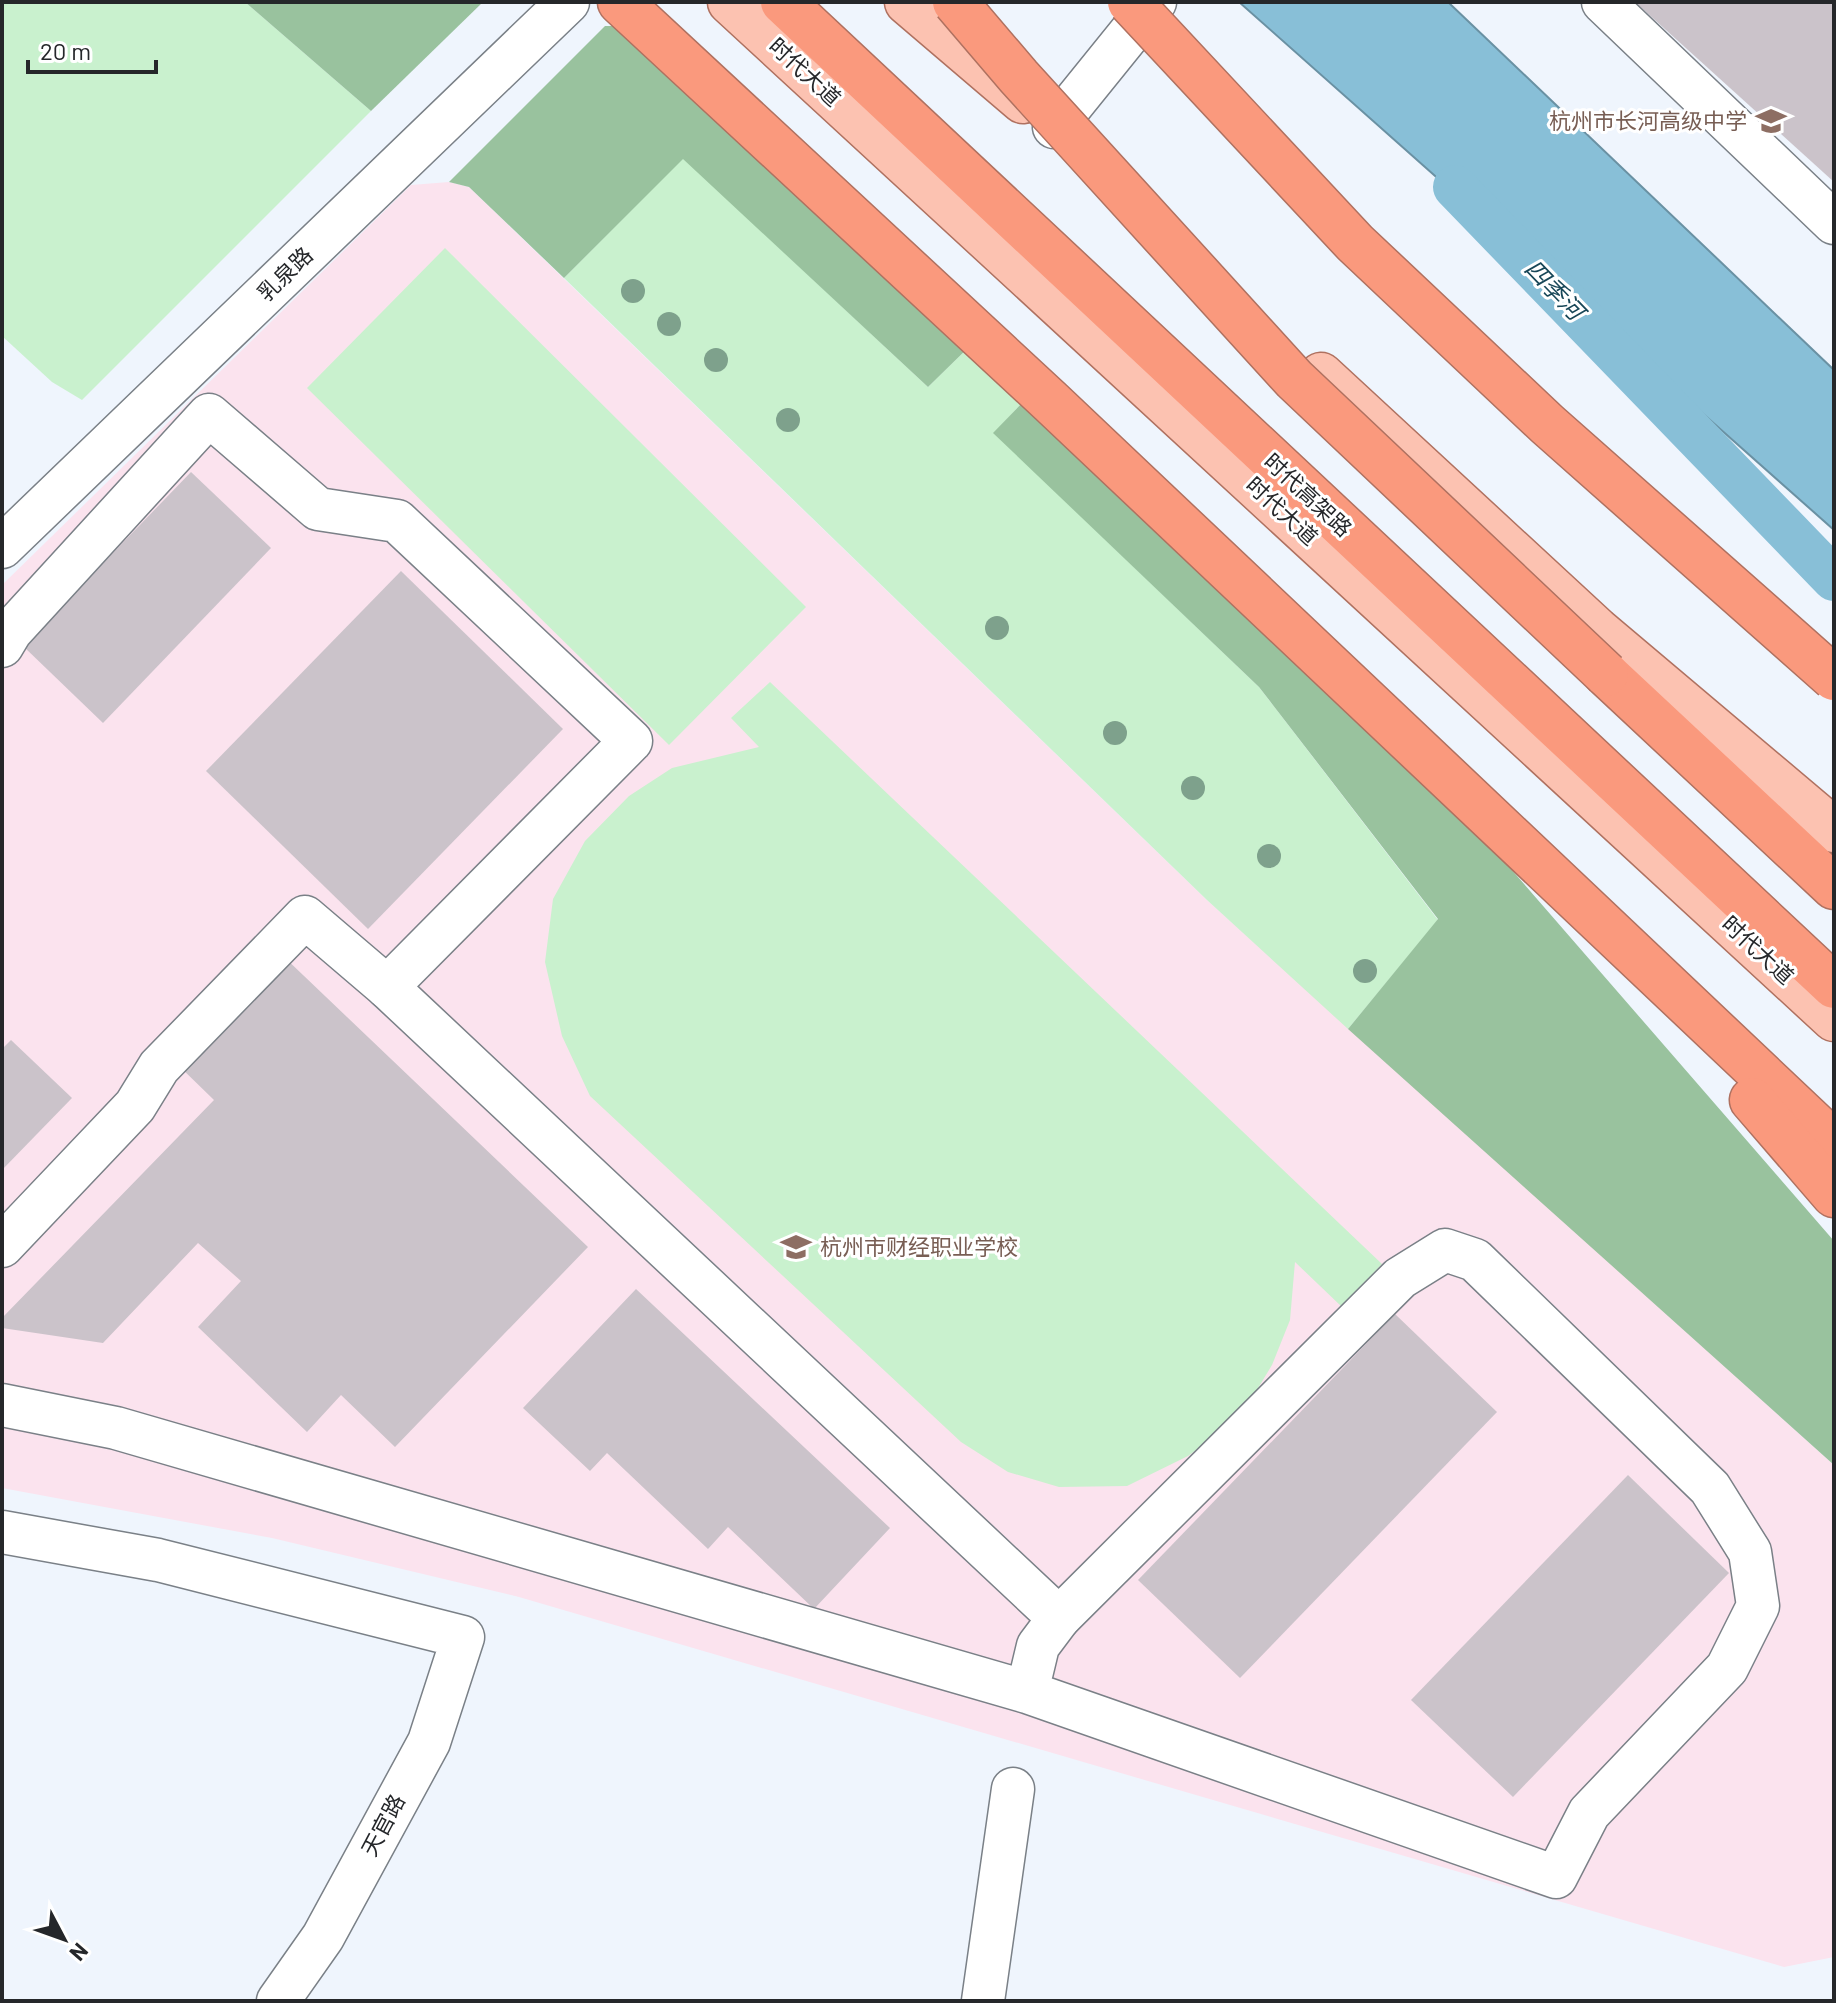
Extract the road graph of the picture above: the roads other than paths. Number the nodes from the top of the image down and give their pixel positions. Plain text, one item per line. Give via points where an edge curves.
1 (568, 2) edge
2 (620, 2) edge
3 (730, 2) edge
4 (783, 2) edge
5 (907, 2) edge
6 (955, 2) edge
7 (1130, 2) edge
8 (1155, 2) edge
9 (1603, 2) edge
10 (1054, 127) junction
11 (1834, 223) edge
12 (2, 547) edge
13 (2, 646) edge
14 (1834, 678) edge
15 (1834, 830) edge
16 (1834, 887) edge
17 (1599, 923) junction
18 (1834, 986) edge
19 (387, 987) junction
20 (1834, 1019) edge
21 (1834, 1143) edge
22 (1834, 1195) edge
23 (2, 1246) edge
24 (2, 1405) edge
25 (2, 1532) edge
26 (1059, 1618) junction
27 (1027, 1692) junction
28 (1013, 1789) dead end
29 (278, 2001) edge
30 (983, 2001) edge

1 - 12 street, 乳泉路
2 - 17 highway
3 - 20 main road, 时代大道
4 - 18 highway, 时代高架路
5 - 10 main road
6 - 16 highway, bridge via 1294,379
7 - 14 highway, bridge via 1355,243 1547,424
8 - 10 street
9 - 11 street
10 - 15 main road via 1597,630
13 - 19 street via 209,415 318,509 397,521 631,741
17 - 21 highway
17 - 22 highway
19 - 23 street via 305,917 159,1067 135,1106
19 - 26 street
24 - 27 street via 116,1428
25 - 29 street, 天官路 via 158,1560 463,1637 429,1742 323,1937
26 - 27 street via 1038,1646
26 - 27 street via 1400,1278 1445,1250 1475,1260 1710,1488 1750,1552 1758,1606 1727,1668 1589,1813 1556,1877
28 - 30 street

